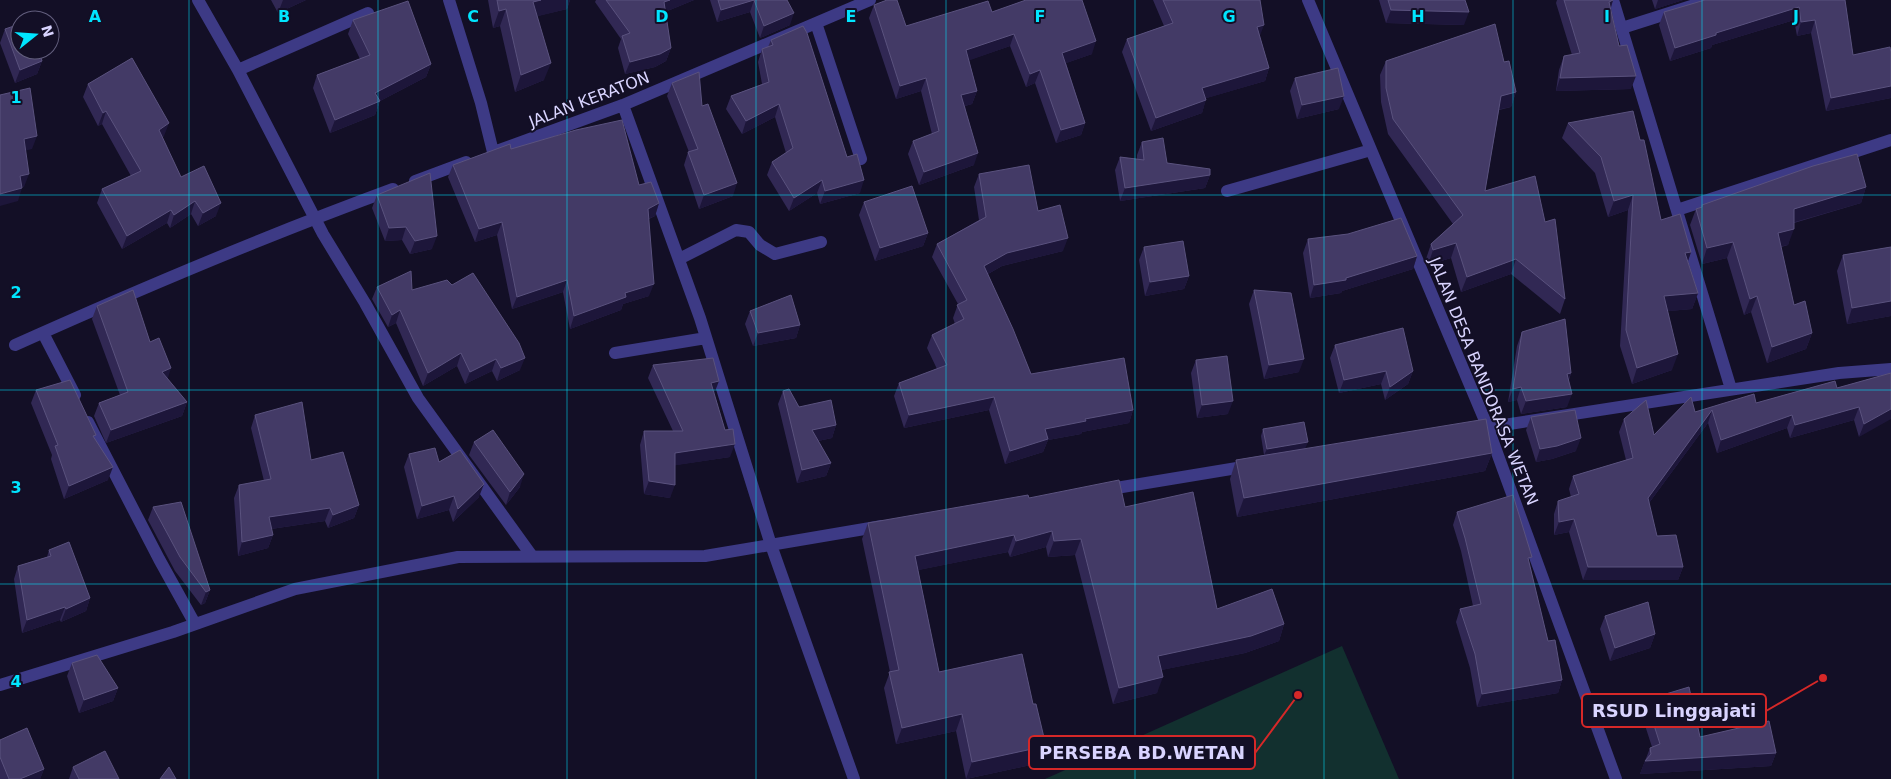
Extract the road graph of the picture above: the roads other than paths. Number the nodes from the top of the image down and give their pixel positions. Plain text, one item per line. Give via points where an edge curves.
1 (198, 0) edge
2 (450, 0) edge
3 (870, 0) edge
4 (1308, 0) edge
5 (1613, 0) edge
6 (1710, 0) edge
7 (368, 13) edge
8 (816, 23) junction
9 (1622, 28) junction
10 (238, 70) junction
11 (622, 105) junction
12 (1891, 140) edge
13 (1371, 150) junction
14 (484, 156) junction
15 (862, 159) dead end
16 (1227, 191) dead end
17 (1677, 210) junction
18 (315, 217) junction
19 (821, 242) dead end
20 (679, 259) junction
21 (43, 333) junction
22 (706, 338) junction
23 (15, 345) dead end
24 (615, 353) dead end
25 (1891, 369) edge
26 (1731, 389) junction
27 (1488, 428) junction
28 (1462, 432) edge
29 (1261, 464) edge
30 (1095, 491) edge
31 (898, 524) edge
32 (771, 545) junction
33 (532, 556) junction
34 (195, 624) junction
35 (0, 686) edge
36 (854, 779) edge
37 (1616, 779) edge

1 - 10 street
2 - 14 street via 481,103
3 - 8 street, JALAN KERATON
4 - 13 street, JALAN DESA BANDORASA WETAN
5 - 9 street
6 - 9 street
7 - 10 street
8 - 11 street, JALAN KERATON
8 - 15 street
9 - 17 street
10 - 18 street
11 - 14 street, JALAN KERATON
11 - 20 street
12 - 17 street
13 - 16 street
13 - 27 street, JALAN DESA BANDORASA WETAN
14 - 18 street, JALAN KERATON
17 - 26 street
18 - 21 street, JALAN KERATON
18 - 33 street via 418,398
19 - 20 street via 774,254 749,232 736,230
20 - 22 street
21 - 23 street, JALAN KERATON
21 - 34 street via 98,444
22 - 24 street
22 - 32 street
25 - 26 street via 1839,372
26 - 27 street
27 - 28 street
27 - 37 street, JALAN DESA BANDORASA WETAN
29 - 30 street
31 - 32 street
32 - 33 street via 705,556
32 - 36 street
33 - 34 street via 458,557 296,589
34 - 35 street

